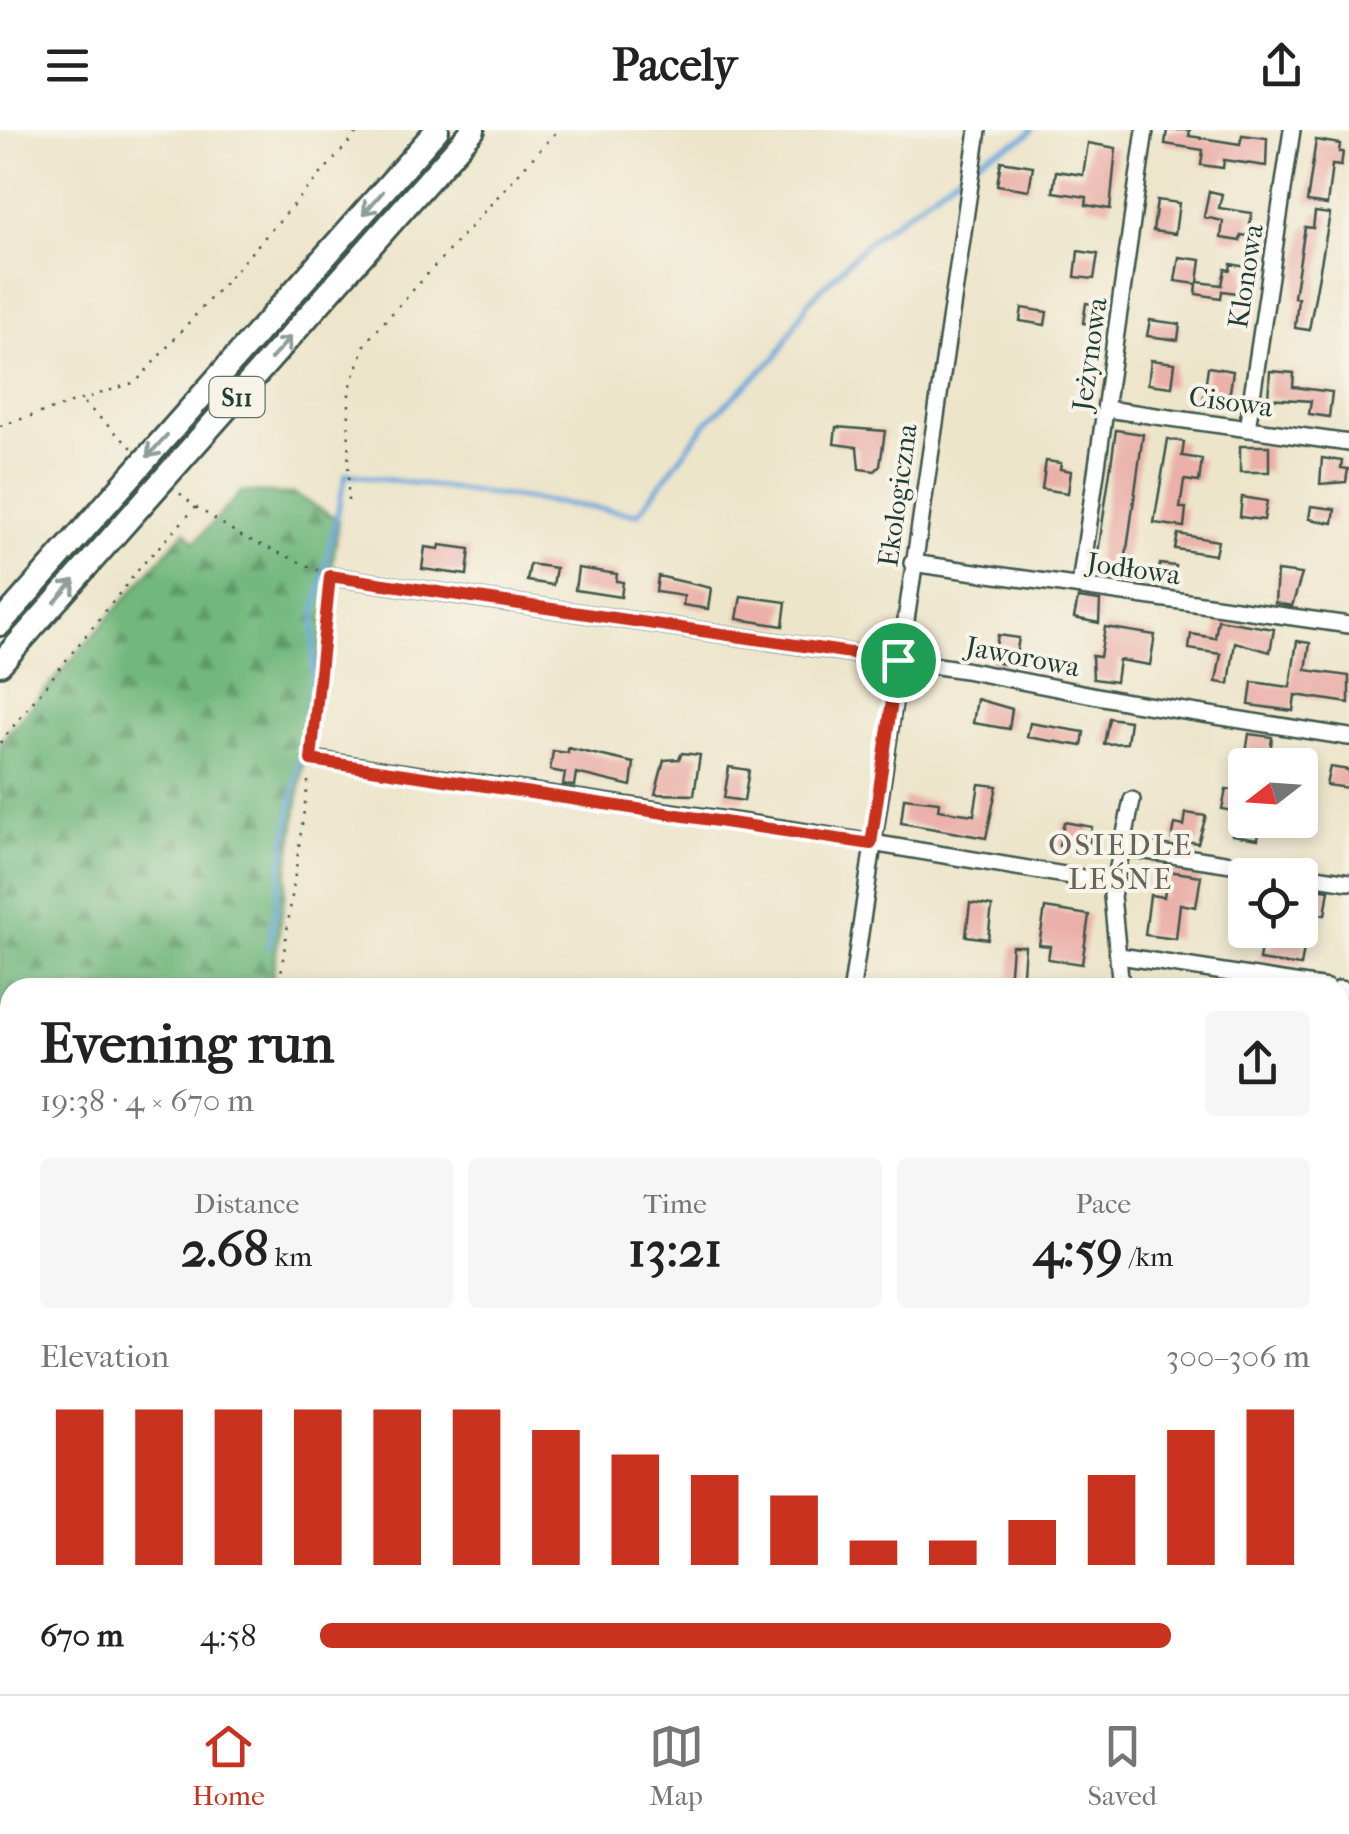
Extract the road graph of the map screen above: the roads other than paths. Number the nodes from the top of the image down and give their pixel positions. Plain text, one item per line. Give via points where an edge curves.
1 (438, 130) edge
2 (473, 130) edge
3 (978, 130) edge
4 (1145, 130) edge
5 (1292, 130) edge
6 (1106, 409) junction
7 (1247, 428) junction
8 (1349, 443) edge
9 (912, 563) junction
10 (330, 576) road end
11 (1080, 586) junction
12 (0, 624) edge
13 (1349, 625) edge
14 (898, 660) junction
15 (0, 664) edge
16 (1349, 737) edge
17 (311, 760) road end
18 (1132, 800) dead end
19 (871, 844) junction
20 (1120, 847) junction
21 (1349, 882) edge
22 (1114, 883) junction
23 (1120, 956) junction
24 (853, 978) edge
25 (1121, 978) edge
26 (1263, 978) edge

1 -> 12 highway, S11
15 -> 2 highway, S11
3 - 9 street, Ekologiczna
4 - 6 street, Jeżynowa
5 - 7 street, Klonowa
6 - 7 street, Cisowa
6 - 11 street, Jeżynowa
7 - 8 street, Cisowa
9 - 11 street, Jodłowa
9 - 14 street, Ekologiczna
10 - 14 street, Jaworowa
11 - 13 street, Jodłowa
14 - 16 street, Jaworowa
14 - 19 street, Ekologiczna
17 - 19 street
18 - 20 street
19 - 22 street
19 - 24 street, Ekologiczna
20 - 21 street
20 - 22 street
22 - 23 street
23 - 25 street
23 - 26 street

